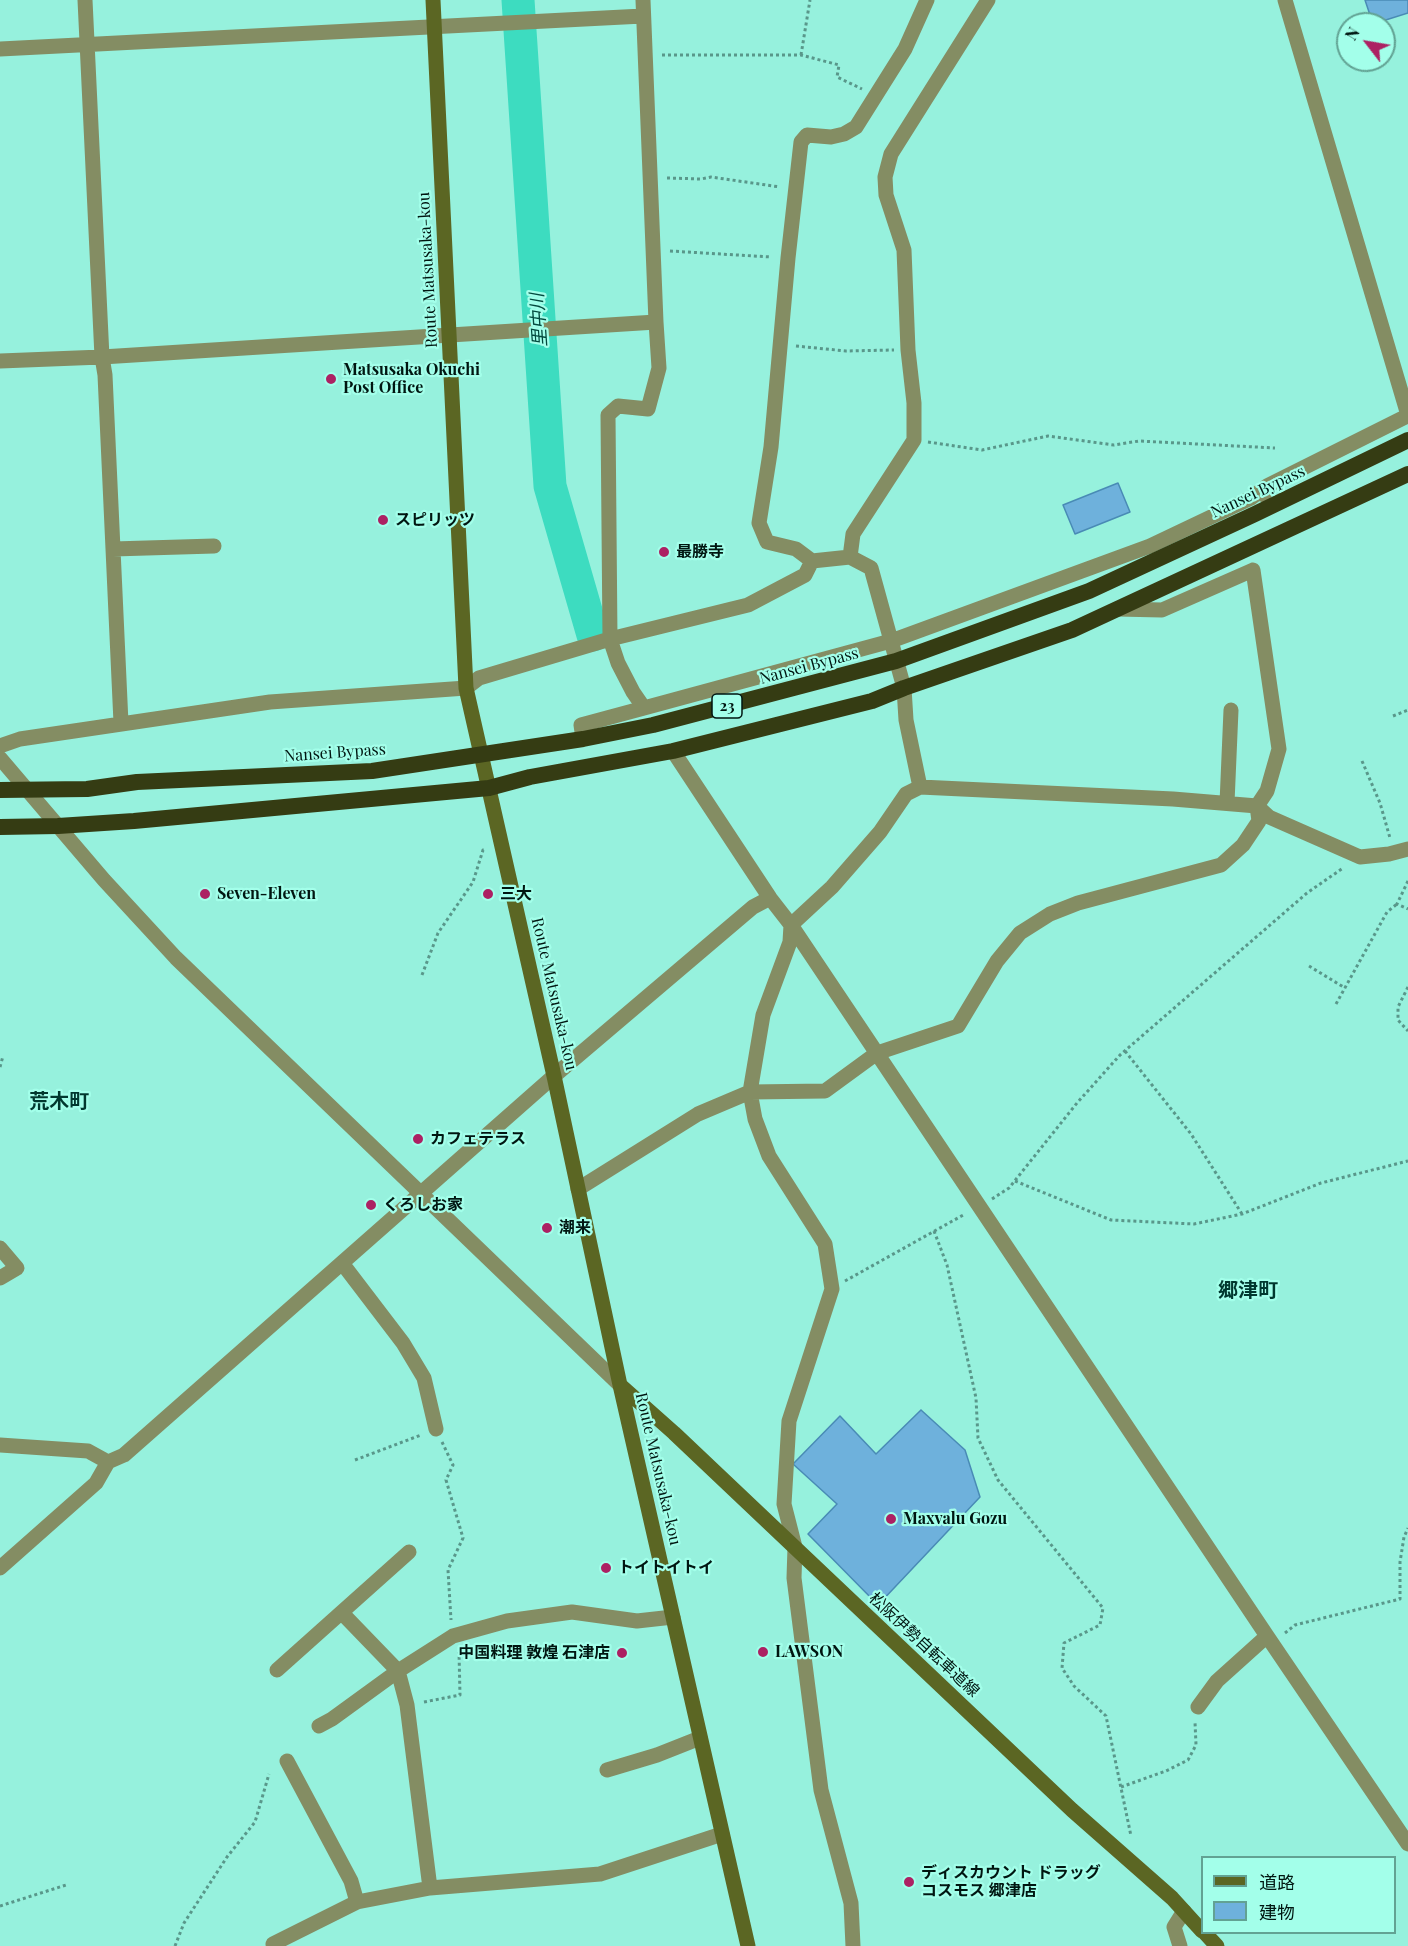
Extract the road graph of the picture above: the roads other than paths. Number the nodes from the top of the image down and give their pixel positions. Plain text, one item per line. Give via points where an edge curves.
1 (85, 0) edge
2 (433, 0) edge
3 (643, 0) edge
4 (927, 0) edge
5 (988, 0) edge
6 (1285, 0) edge
7 (643, 16) junction
8 (434, 27) junction
9 (87, 46) junction
10 (0, 49) edge
11 (656, 322) junction
12 (449, 335) junction
13 (102, 357) junction
14 (0, 361) edge
15 (1407, 416) edge
16 (1408, 440) edge
17 (1408, 474) edge
18 (1267, 486) junction
19 (1255, 514) junction
20 (214, 546) dead end
21 (113, 549) junction
22 (850, 557) junction
23 (812, 561) junction
24 (1117, 609) junction
25 (610, 639) junction
26 (891, 641) junction
27 (896, 661) junction
28 (466, 688) junction
29 (904, 688) junction
30 (644, 708) junction
31 (1231, 710) dead end
32 (121, 723) junction
33 (583, 738) junction
34 (0, 747) edge
35 (673, 751) junction
36 (480, 754) junction
37 (0, 758) edge
38 (920, 787) junction
39 (489, 788) junction
40 (27, 789) junction
41 (0, 790) edge
42 (1227, 803) junction
43 (1257, 806) junction
44 (0, 826) edge
45 (58, 826) junction
46 (1408, 849) edge
47 (770, 898) junction
48 (791, 925) junction
49 (877, 1053) junction
50 (554, 1076) junction
51 (750, 1092) junction
52 (578, 1189) junction
53 (422, 1193) junction
54 (0, 1248) edge
55 (342, 1263) junction
56 (0, 1278) edge
57 (620, 1385) junction
58 (436, 1429) road end
59 (0, 1445) edge
60 (108, 1462) junction
61 (795, 1547) junction
62 (409, 1552) dead end
63 (0, 1568) edge
64 (342, 1613) junction
65 (673, 1617) junction
66 (1269, 1640) junction
67 (277, 1670) dead end
68 (398, 1671) junction
69 (1198, 1707) road end
70 (319, 1726) dead end
71 (700, 1738) junction
72 (287, 1761) dead end
73 (607, 1770) dead end
74 (722, 1833) junction
75 (1408, 1844) edge
76 (430, 1888) junction
77 (357, 1902) junction
78 (1184, 1911) junction
79 (1201, 1930) edge
80 (1205, 1934) edge
81 (273, 1944) dead end
82 (748, 1946) edge
83 (853, 1946) edge
84 (1180, 1946) edge
85 (1217, 1946) edge

1 - 9 street
2 - 8 main road, Route Matsusaka-kou
3 - 7 street
4 - 23 street via 904,49 856,127 831,137 807,135 801,142 771,447 759,524 766,542 796,549
5 - 22 street via 891,154 885,177 886,195 904,250 915,440 854,534
6 - 15 street
7 - 8 street
7 - 11 street
8 - 9 street
8 - 12 main road, Route Matsusaka-kou
9 - 10 street
9 - 13 street
11 - 12 street
11 - 25 street via 659,368 648,409 618,406 608,415
12 - 13 street
12 - 28 main road, Route Matsusaka-kou
13 - 14 street
13 - 21 street
15 - 18 street
16 - 19 highway, Nansei Bypass / 23
17 - 24 highway, 23
18 - 19 street
18 - 26 street via 1251,498 1150,546
19 - 27 highway, Nansei Bypass / 23 via 1089,591
20 - 21 street
21 - 32 street
22 - 23 street
22 - 26 street via 871,568
23 - 25 street via 805,575 748,605
24 - 29 highway, 23 via 1072,630
24 - 43 street via 1162,610 1253,570 1280,749 1267,791
25 - 28 street via 479,678
25 - 30 street via 618,663
26 - 27 street
26 - 30 street
27 - 29 street
27 - 33 highway, Nansei Bypass / 23 via 653,725
28 - 32 street via 270,702
28 - 36 main road, Route Matsusaka-kou
29 - 35 highway, 23 via 872,701
29 - 38 street via 906,720
30 - 33 street via 581,725
31 - 42 street
32 - 34 street via 20,739
33 - 36 highway, Nansei Bypass / 23
35 - 39 highway, 23
35 - 47 street
36 - 39 main road, Route Matsusaka-kou
36 - 40 highway, Nansei Bypass / 23 via 372,771 137,782 87,789
37 - 40 street
38 - 42 street
38 - 48 street via 906,794 832,887
39 - 45 highway, 23
39 - 50 main road, Route Matsusaka-kou
40 - 41 highway, Nansei Bypass / 23
40 - 45 street
42 - 43 street
43 - 46 street via 1269,817 1360,857
43 - 49 street via 1259,821 1243,845 1221,865 1050,914 1020,933 997,960 958,1026
44 - 45 highway, 23
45 - 53 street via 176,958
47 - 48 street
47 - 50 street via 753,907
48 - 49 street
48 - 51 street via 790,942 763,1016
49 - 51 street via 825,1091
49 - 66 street
50 - 52 main road, Route Matsusaka-kou
50 - 53 street
51 - 52 street via 698,1114
51 - 61 street via 769,1156 825,1244 832,1289 789,1421 784,1503
52 - 57 main road, Route Matsusaka-kou
53 - 55 street
53 - 57 street
54 - 56 street via 17,1268
55 - 58 street via 403,1343 423,1378
55 - 60 street via 124,1455
57 - 61 main road, 松阪伊勢自転車道線
57 - 65 main road, Route Matsusaka-kou
59 - 60 street via 87,1451
60 - 63 street via 96,1483
61 - 78 main road, 松阪伊勢自転車道線
61 - 83 street via 794,1578 821,1790 851,1903
62 - 64 street
64 - 67 street
64 - 68 street
65 - 68 street via 637,1621 572,1612 507,1621 453,1636
65 - 71 main road, Route Matsusaka-kou
66 - 69 street via 1217,1681
66 - 75 street
68 - 70 street
68 - 76 street via 407,1706
71 - 73 street
71 - 74 main road, Route Matsusaka-kou
72 - 77 street via 351,1881
74 - 76 street via 600,1874
74 - 82 main road, Route Matsusaka-kou
76 - 77 street
77 - 81 street
78 - 79 main road, 松阪伊勢自転車道線
78 - 84 street via 1174,1927
80 - 85 main road, 松阪伊勢自転車道線

